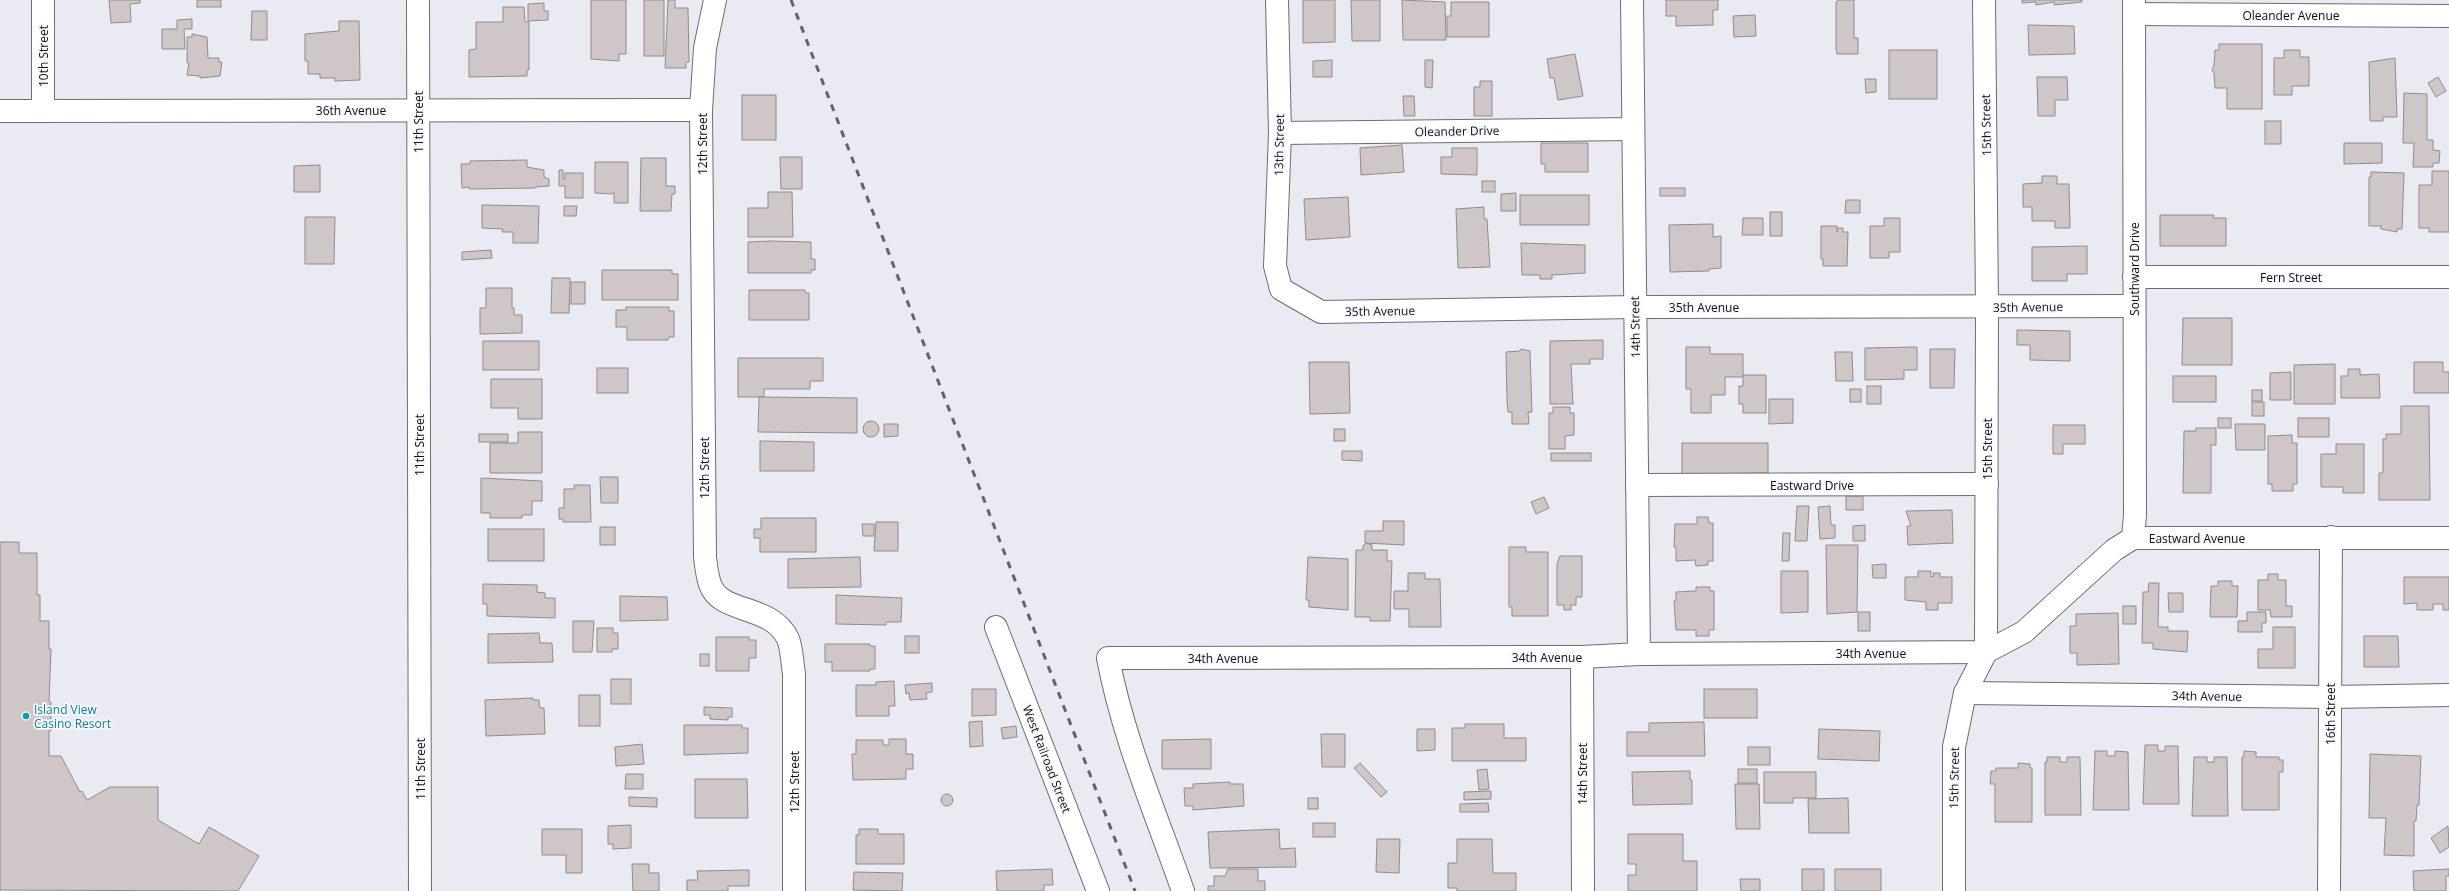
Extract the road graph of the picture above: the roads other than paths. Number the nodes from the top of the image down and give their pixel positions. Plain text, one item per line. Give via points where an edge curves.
1 (42, 0) edge
2 (418, 0) edge
3 (715, 0) edge
4 (1277, 0) edge
5 (1632, 0) edge
6 (1984, 0) edge
7 (2134, 7) edge
8 (2449, 16) edge
9 (418, 110) junction
10 (702, 110) junction
11 (0, 111) edge
12 (43, 111) junction
13 (1633, 129) junction
14 (1280, 133) junction
15 (2134, 277) junction
16 (2449, 277) edge
17 (1281, 289) joint
18 (2134, 306) junction
19 (1635, 307) junction
20 (1987, 307) junction
21 (1987, 484) junction
22 (1637, 485) junction
23 (2331, 537) junction
24 (2132, 538) junction
25 (2449, 538) edge
26 (996, 627) dead end
27 (1986, 652) junction
28 (1639, 654) junction
29 (1582, 657) junction
30 (1965, 693) junction
31 (2449, 695) edge
32 (2330, 697) junction
33 (420, 891) edge
34 (794, 891) edge
35 (1098, 891) edge
36 (1183, 891) edge
37 (1583, 891) edge
38 (1954, 891) edge
39 (2329, 891) edge

1 - 12 street, 10th Street
2 - 9 street, 11th Street
3 - 10 street, 12th Street via 705,48
4 - 14 street, 13th Street
5 - 13 street, 14th Street
6 - 20 street, 15th Street
7 - 8 street, Oleander Avenue
7 - 15 street, Southward Drive
9 - 10 street, 36th Avenue
9 - 12 street, 36th Avenue
9 - 33 street, 11th Street
10 - 34 street, 12th Street via 705,557 710,586 724,602 776,622 788,640 794,673
11 - 12 street, 36th Avenue
13 - 14 street, Oleander Drive
13 - 19 street, 14th Street
14 - 17 street, 13th Street via 1275,266
15 - 16 street, Fern Street
15 - 18 street, Southward Drive
17 - 19 street, 35th Avenue via 1322,312
18 - 20 street, 35th Avenue
18 - 24 street, Southward Drive via 2135,515
19 - 20 street, 35th Avenue
19 - 22 street, 14th Street
20 - 21 street, 15th Street
21 - 22 street, Eastward Drive
21 - 27 street, 15th Street
22 - 28 street, 14th Street
23 - 24 street, Eastward Avenue
23 - 25 street, Eastward Avenue
23 - 32 street, 16th Street
24 - 27 street, Eastward Avenue via 2114,550 2024,632
26 - 35 street, West Railroad Street
27 - 28 street, 34th Avenue
27 - 30 street, 15th Street
28 - 29 street, 34th Avenue
29 - 36 street, 34th Avenue via 1108,658 1114,691
29 - 37 street, 14th Street
30 - 32 street, 34th Avenue
30 - 38 street, 15th Street via 1954,748
31 - 32 street, 34th Avenue
32 - 39 street, 16th Street

